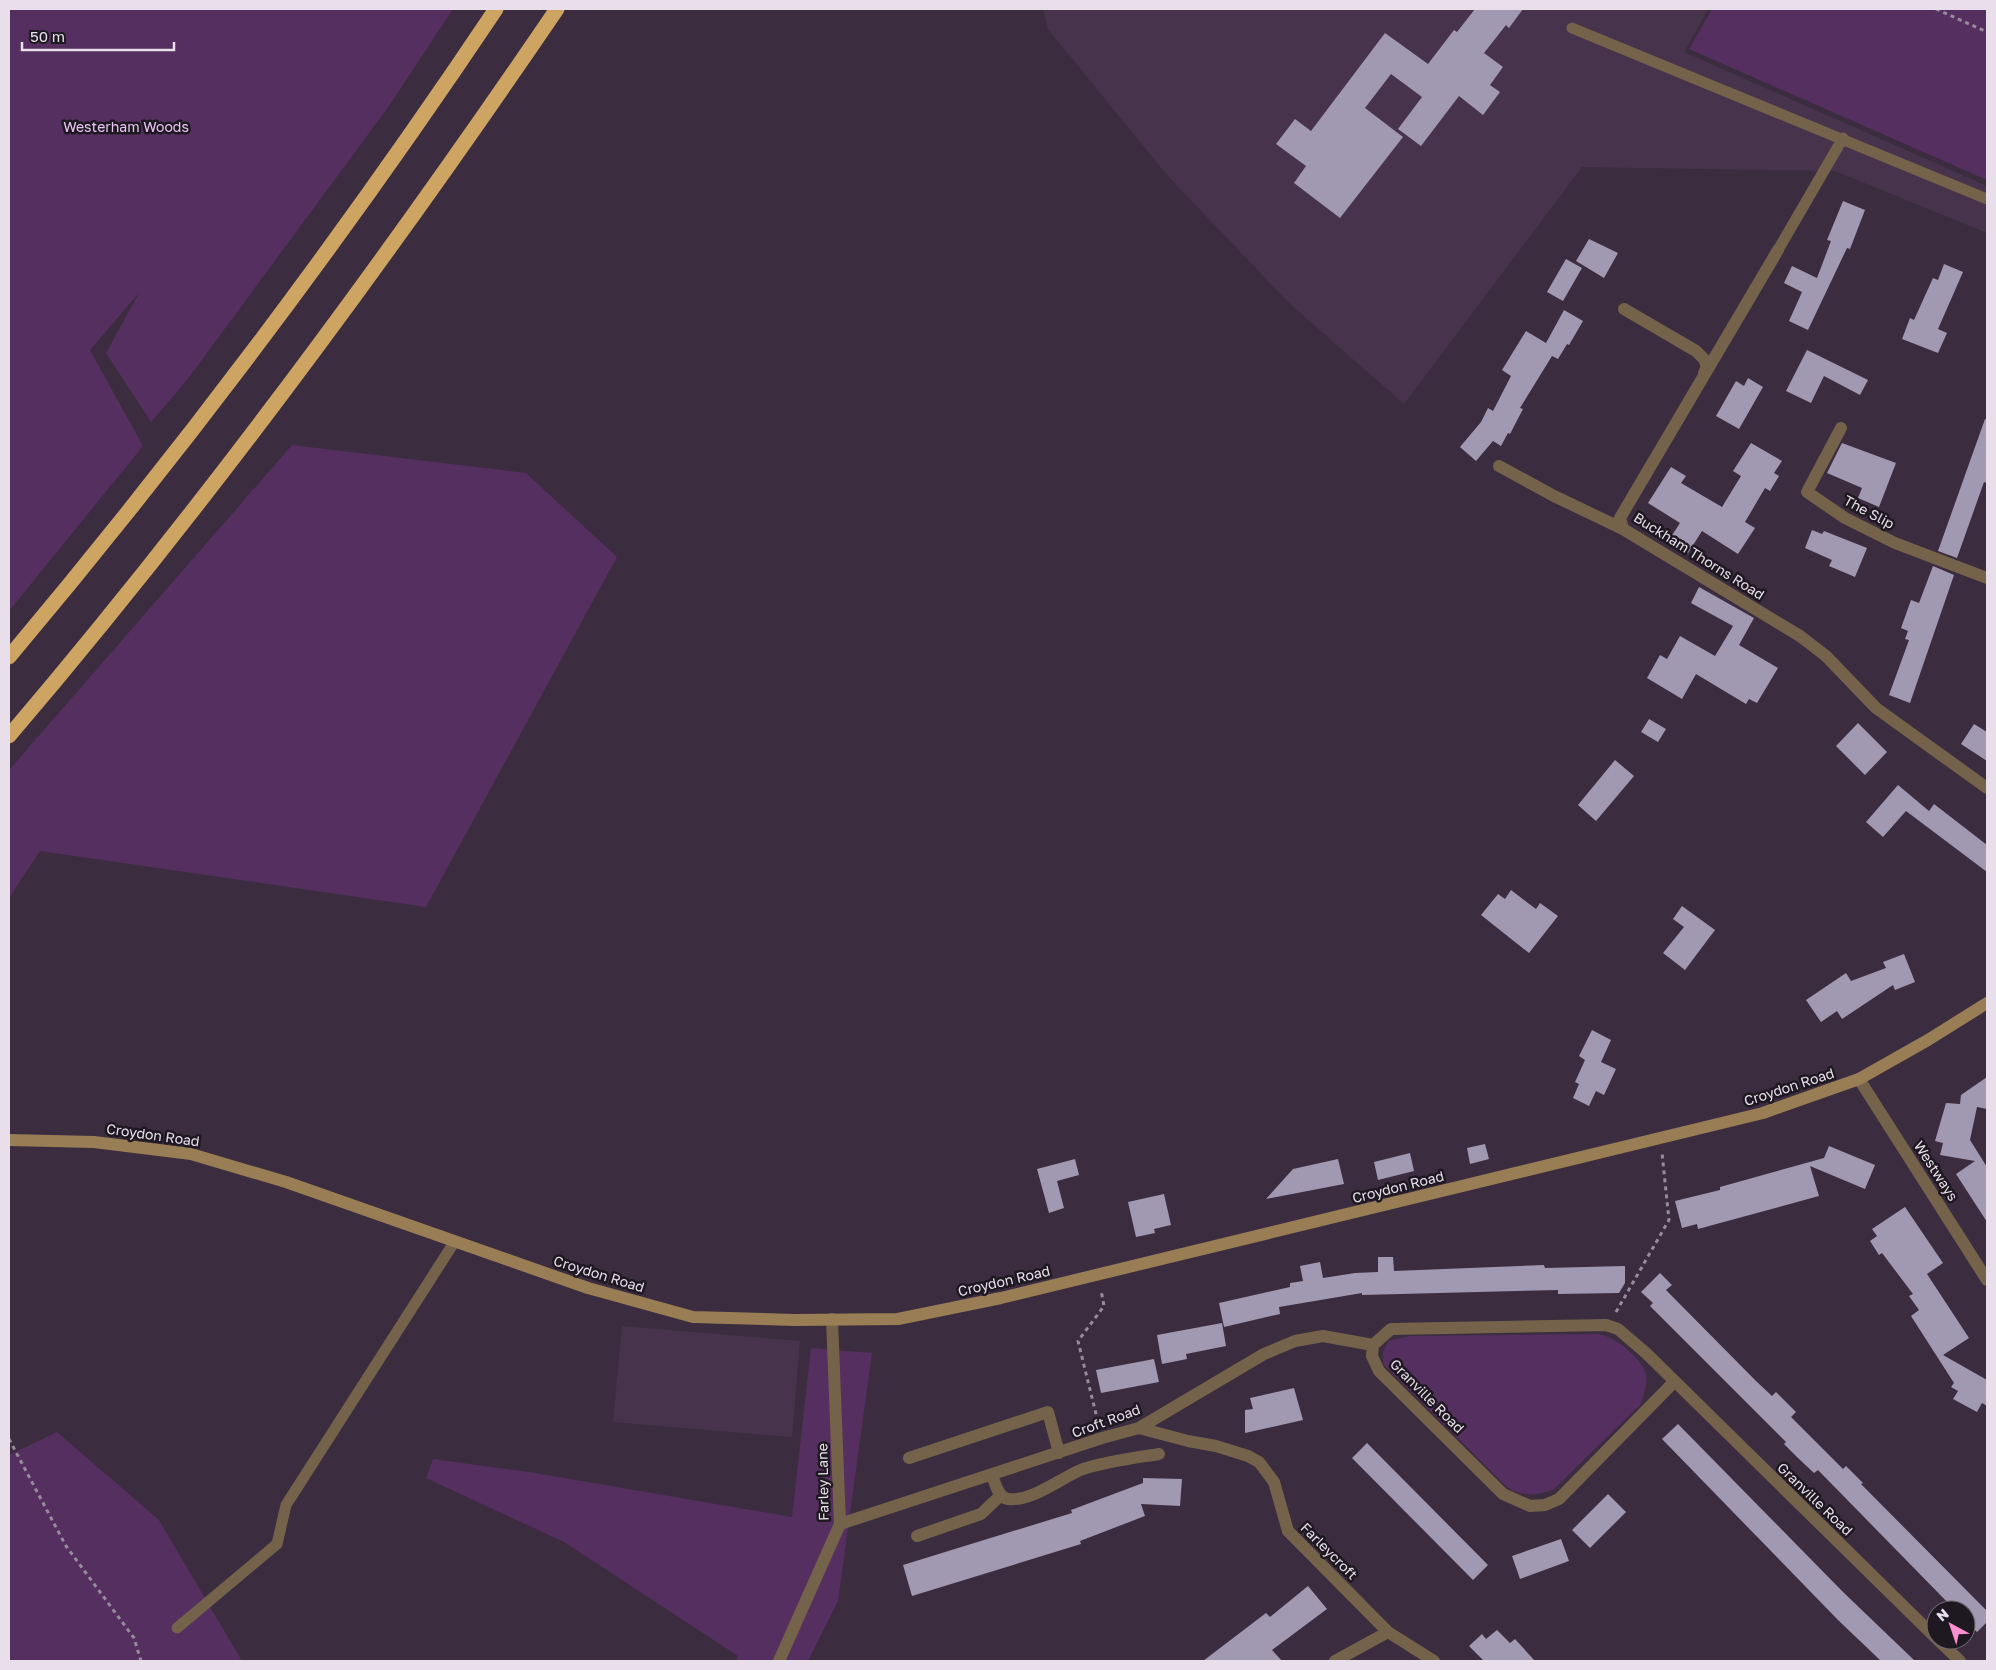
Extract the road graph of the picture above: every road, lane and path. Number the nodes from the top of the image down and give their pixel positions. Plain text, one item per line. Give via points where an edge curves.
1 (496, 9) edge
2 (557, 9) edge
3 (1936, 9) edge
4 (1572, 28) dead end
5 (1987, 32) edge
6 (1844, 138) junction
7 (1987, 199) edge
8 (1778, 250) joint
9 (1624, 309) dead end
10 (1703, 376) junction
11 (1841, 428) dead end
12 (1499, 466) dead end
13 (1623, 529) junction
14 (1987, 578) edge
15 (9, 657) edge
16 (9, 736) edge
17 (1987, 788) edge
18 (1987, 1004) edge
19 (1859, 1079) junction
20 (1660, 1138) junction
21 (9, 1140) edge
22 (455, 1241) junction
23 (1098, 1274) junction
24 (1987, 1280) edge
25 (832, 1319) junction
26 (1608, 1326) junction
27 (1373, 1345) junction
28 (1674, 1382) junction
29 (1139, 1428) junction
30 (1102, 1438) junction
31 (9, 1439) edge
32 (1059, 1453) junction
33 (1159, 1454) dead end
34 (909, 1458) dead end
35 (992, 1475) junction
36 (1000, 1496) junction
37 (840, 1524) junction
38 (917, 1536) dead end
39 (177, 1628) dead end
40 (1926, 1628) edge
41 (1388, 1632) junction
42 (1948, 1650) edge
43 (141, 1661) edge
44 (779, 1661) edge
45 (1335, 1661) edge
46 (1434, 1661) edge
47 (1960, 1661) edge

1 - 15 highway via 284,308 112,532
2 - 16 highway via 442,175 299,371 136,581
3 - 5 path
4 - 6 lane
6 - 7 lane
6 - 8 lane
8 - 10 street, Buckham Thorns Road
9 - 10 street via 1696,351 1707,367
10 - 13 street, Buckham Thorns Road via 1620,518
11 - 14 street, The Slip via 1807,492 1845,518 1896,543
12 - 13 street
13 - 17 street, Buckham Thorns Road via 1800,636 1826,656 1876,708
18 - 19 main road, Croydon Road
19 - 20 main road, Croydon Road via 1763,1113
19 - 24 street, Westways
20 - 23 main road, Croydon Road
20 - 26 path via 1669,1220
21 - 22 main road, Croydon Road via 94,1142 191,1154 286,1182
22 - 25 main road, Croydon Road via 588,1288 693,1317
22 - 39 lane via 286,1505 277,1544
23 - 25 main road, Croydon Road via 898,1319
23 - 30 path via 1104,1306 1078,1341
25 - 37 street, Farley Lane
26 - 27 street via 1391,1329
26 - 28 street, Granville Road via 1626,1335
27 - 28 street, Granville Road via 1372,1356 1379,1371 1503,1494 1530,1506 1545,1505 1559,1499
27 - 29 street, Croft Road via 1323,1336 1295,1340 1264,1354
28 - 40 street, Granville Road
29 - 30 street, Croft Road
29 - 41 street, Farleycroft via 1216,1446 1259,1462 1274,1482 1288,1531
30 - 32 street, Croft Road
31 - 43 path via 66,1546 134,1638
32 - 34 street via 1048,1412
32 - 35 street, Croft Road
33 - 36 street via 1107,1462 1021,1498 1007,1500
35 - 36 street
35 - 37 street, Croft Road
36 - 38 street via 981,1514
37 - 44 street, Farley Lane
41 - 45 street
41 - 46 street, Farleycroft
42 - 47 street, Granville Road

